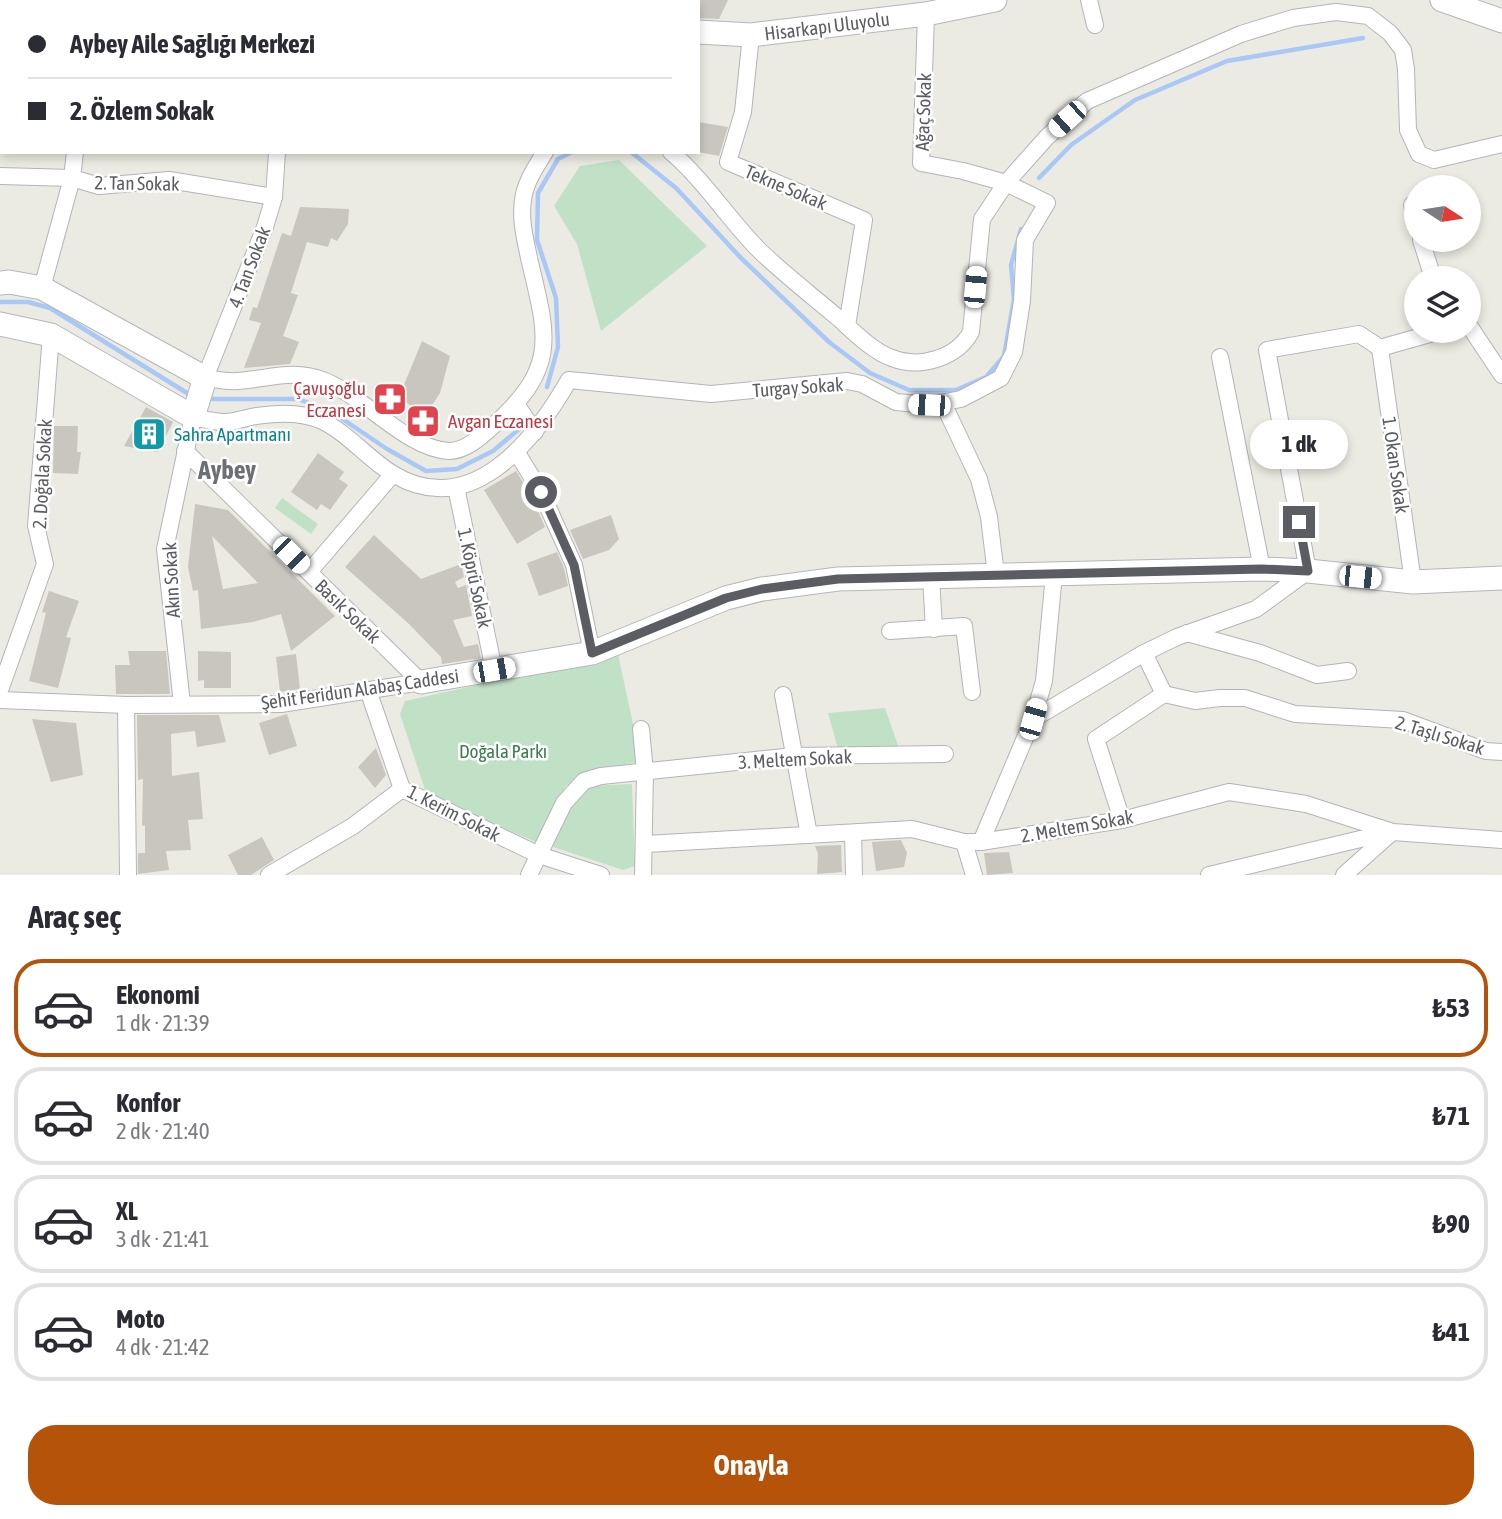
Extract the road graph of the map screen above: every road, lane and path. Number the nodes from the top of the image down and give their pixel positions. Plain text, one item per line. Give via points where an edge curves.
1 (995, 0) edge
2 (1089, 0) edge
3 (1441, 0) edge
4 (926, 14) junction
5 (1502, 21) edge
6 (1095, 25) dead end
7 (700, 32) edge
8 (751, 35) junction
9 (1502, 144) edge
10 (75, 154) edge
11 (277, 154) edge
12 (544, 154) edge
13 (673, 154) edge
14 (0, 176) edge
15 (72, 178) junction
16 (1006, 183) junction
17 (274, 197) junction
18 (0, 283) edge
19 (42, 288) junction
20 (0, 324) edge
21 (847, 326) junction
22 (51, 335) junction
23 (1404, 341) edge
24 (1481, 343) edge
25 (1380, 348) junction
26 (1220, 357) dead end
27 (1502, 375) edge
28 (205, 378) junction
29 (943, 403) junction
30 (516, 404) junction
31 (192, 417) junction
32 (535, 432) junction
33 (185, 452) junction
34 (517, 453) junction
35 (393, 474) junction
36 (456, 487) junction
37 (1262, 569) junction
38 (1308, 571) junction
39 (309, 572) junction
40 (1054, 574) junction
41 (996, 575) junction
42 (931, 577) junction
43 (1502, 579) edge
44 (1413, 583) junction
45 (934, 629) junction
46 (890, 631) dead end
47 (1187, 633) junction
48 (592, 653) junction
49 (1144, 653) junction
50 (494, 670) junction
51 (1348, 671) dead end
52 (421, 682) junction
53 (0, 690) edge
54 (368, 690) junction
55 (972, 692) dead end
56 (783, 695) dead end
57 (1164, 695) junction
58 (0, 700) edge
59 (182, 704) junction
60 (126, 705) junction
61 (1033, 719) junction
62 (641, 729) dead end
63 (1502, 752) edge
64 (945, 754) dead end
65 (794, 756) junction
66 (645, 772) junction
67 (402, 789) junction
68 (1122, 820) junction
69 (1393, 832) junction
70 (853, 833) junction
71 (809, 835) junction
72 (1502, 841) edge
73 (964, 842) junction
74 (981, 842) junction
75 (646, 844) junction
76 (539, 855) junction
77 (128, 875) edge
78 (270, 875) edge
79 (529, 875) edge
80 (601, 875) edge
81 (643, 875) edge
82 (854, 875) edge
83 (974, 875) edge
84 (1209, 875) edge
85 (1344, 875) edge

1 - 4 street, Hisarkapı Uluyolu
2 - 6 street
3 - 5 street
4 - 8 street, Hisarkapı Uluyolu
4 - 16 street, Ağaç Sokak via 921,163
7 - 8 street, Hisarkapı Uluyolu
8 - 21 street, Tekne Sokak via 743,112 728,162 864,220
9 - 16 street via 1434,160 1419,154 1408,130 1402,50 1390,33 1368,16 1336,12 1241,33 1087,101
10 - 15 street
11 - 17 street, 4. Tan Sokak
12 - 30 street via 523,198 522,227 544,320 544,351 534,378
13 - 21 street via 760,251
14 - 15 street, 2. Tan Sokak
15 - 17 street, 2. Tan Sokak via 99,186 169,180
15 - 19 street
16 - 21 street via 982,219 971,332 955,352 935,360 894,359
16 - 29 street, Turgay Sokak via 1047,203 1025,240 1014,352 1001,378
17 - 28 street, 4. Tan Sokak
18 - 19 street
19 - 28 street
20 - 22 street
22 - 31 street
22 - 53 street, 2. Doğala Sokak via 36,526 45,564
23 - 25 street
24 - 27 street
25 - 38 street via 1359,334 1267,350
25 - 44 street, 1. Okan Sokak
26 - 37 street
28 - 30 street via 233,382 299,373 351,394 421,444 453,451 468,446
28 - 31 street
29 - 32 street, Turgay Sokak via 896,402 846,381 711,394 569,380
29 - 41 street via 979,479
30 - 32 street
31 - 33 street, Akın Sokak
31 - 35 street via 225,422 285,413 320,420
32 - 34 street
33 - 39 street, Basık Sokak
33 - 59 street, Akın Sokak via 165,549
34 - 36 street via 479,479
34 - 48 street via 541,492 574,565
35 - 36 street via 431,488
35 - 39 street
36 - 50 street, 1. Köprü Sokak
37 - 38 street, Şehit Feridun Alabaş Caddesi
37 - 40 street, Şehit Feridun Alabaş Caddesi
38 - 44 street, Şehit Feridun Alabaş Caddesi
38 - 47 street via 1256,609
39 - 52 street, Basık Sokak
40 - 41 street, Şehit Feridun Alabaş Caddesi
40 - 61 street via 1044,681
41 - 42 street, Şehit Feridun Alabaş Caddesi
42 - 45 street
42 - 48 street, Şehit Feridun Alabaş Caddesi via 838,579 762,589 726,598
43 - 44 street, Şehit Feridun Alabaş Caddesi
45 - 46 street
45 - 55 street via 964,626
47 - 49 street
47 - 51 street via 1317,675
48 - 50 street, Şehit Feridun Alabaş Caddesi
49 - 57 street
49 - 61 street
50 - 52 street, Şehit Feridun Alabaş Caddesi
52 - 54 street, Şehit Feridun Alabaş Caddesi
54 - 59 street, Şehit Feridun Alabaş Caddesi via 281,704
54 - 67 street, 1. Kerim Sokak
56 - 65 street
57 - 63 street, 2. Taşlı Sokak via 1195,701 1245,698 1295,714 1404,720 1486,751
57 - 68 street via 1096,738
58 - 60 street, Şehit Feridun Alabaş Caddesi
59 - 60 street, Şehit Feridun Alabaş Caddesi
60 - 77 street
61 - 74 street
62 - 66 street
64 - 65 street, 3. Meltem Sokak
65 - 66 street, 3. Meltem Sokak
65 - 71 street
66 - 75 street
66 - 76 street, 3. Meltem Sokak via 584,781 564,803
67 - 76 street, 1. Kerim Sokak
67 - 78 street via 354,826
68 - 69 street, 2. Meltem Sokak via 1228,792 1306,804
68 - 74 street, 2. Meltem Sokak
69 - 72 street, 2. Meltem Sokak
69 - 84 street
69 - 85 street
70 - 71 street, 2. Meltem Sokak
70 - 73 street, 2. Meltem Sokak via 912,829
70 - 82 street
71 - 75 street, 2. Meltem Sokak
73 - 74 street, 2. Meltem Sokak
73 - 83 street
75 - 81 street
76 - 79 street, 3. Meltem Sokak
76 - 80 street, 1. Kerim Sokak

